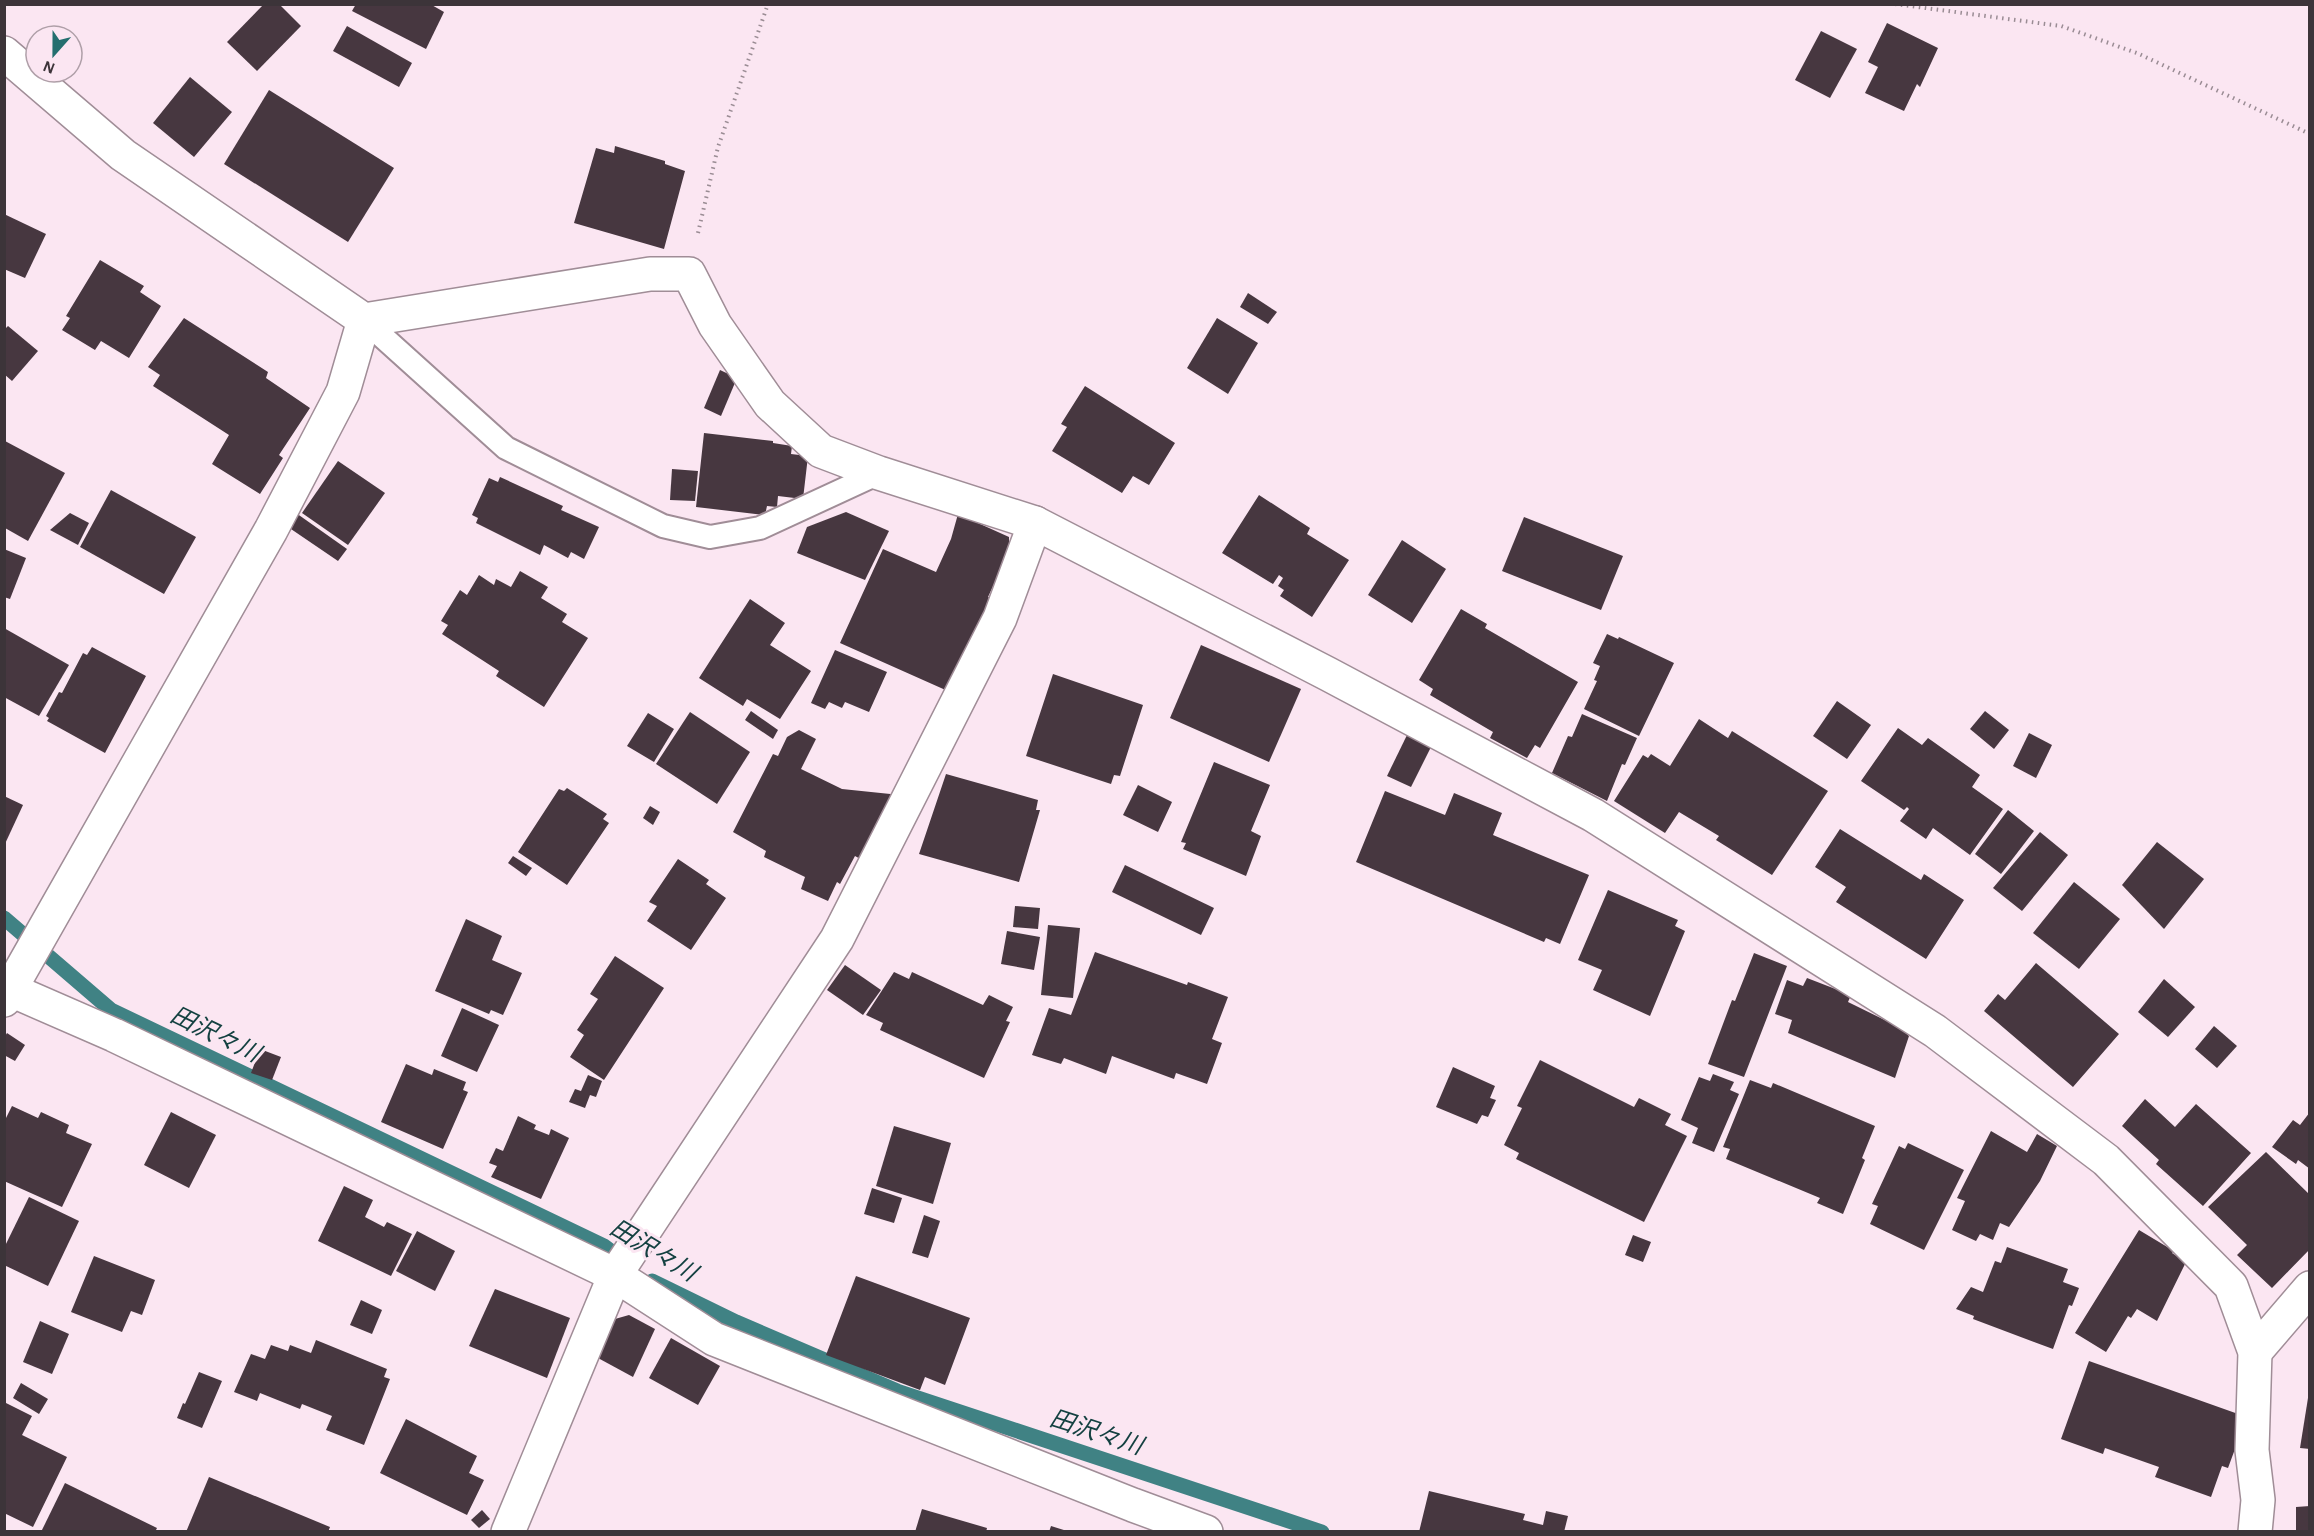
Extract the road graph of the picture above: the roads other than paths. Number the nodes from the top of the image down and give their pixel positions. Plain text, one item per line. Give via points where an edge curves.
1 (4, 52) edge
2 (364, 320) junction
3 (879, 473) junction
4 (1035, 524) junction
5 (12, 988) edge
6 (616, 1273) junction
7 (2310, 1288) edge
8 (2255, 1352) junction
9 (508, 1532) edge
10 (1206, 1532) edge
11 (2255, 1532) edge

1 - 2 street via 123,155
2 - 3 lane via 506,447 663,526 710,537 760,528
2 - 3 street via 650,274 689,274 715,325 770,404 821,451
2 - 5 street via 343,393 299,477
3 - 4 street
4 - 6 street via 1000,618 837,939
4 - 8 street via 1593,814 1935,1031 2106,1160 2231,1286
5 - 6 street
6 - 9 street
6 - 10 street via 714,1339
7 - 8 street
8 - 11 street

